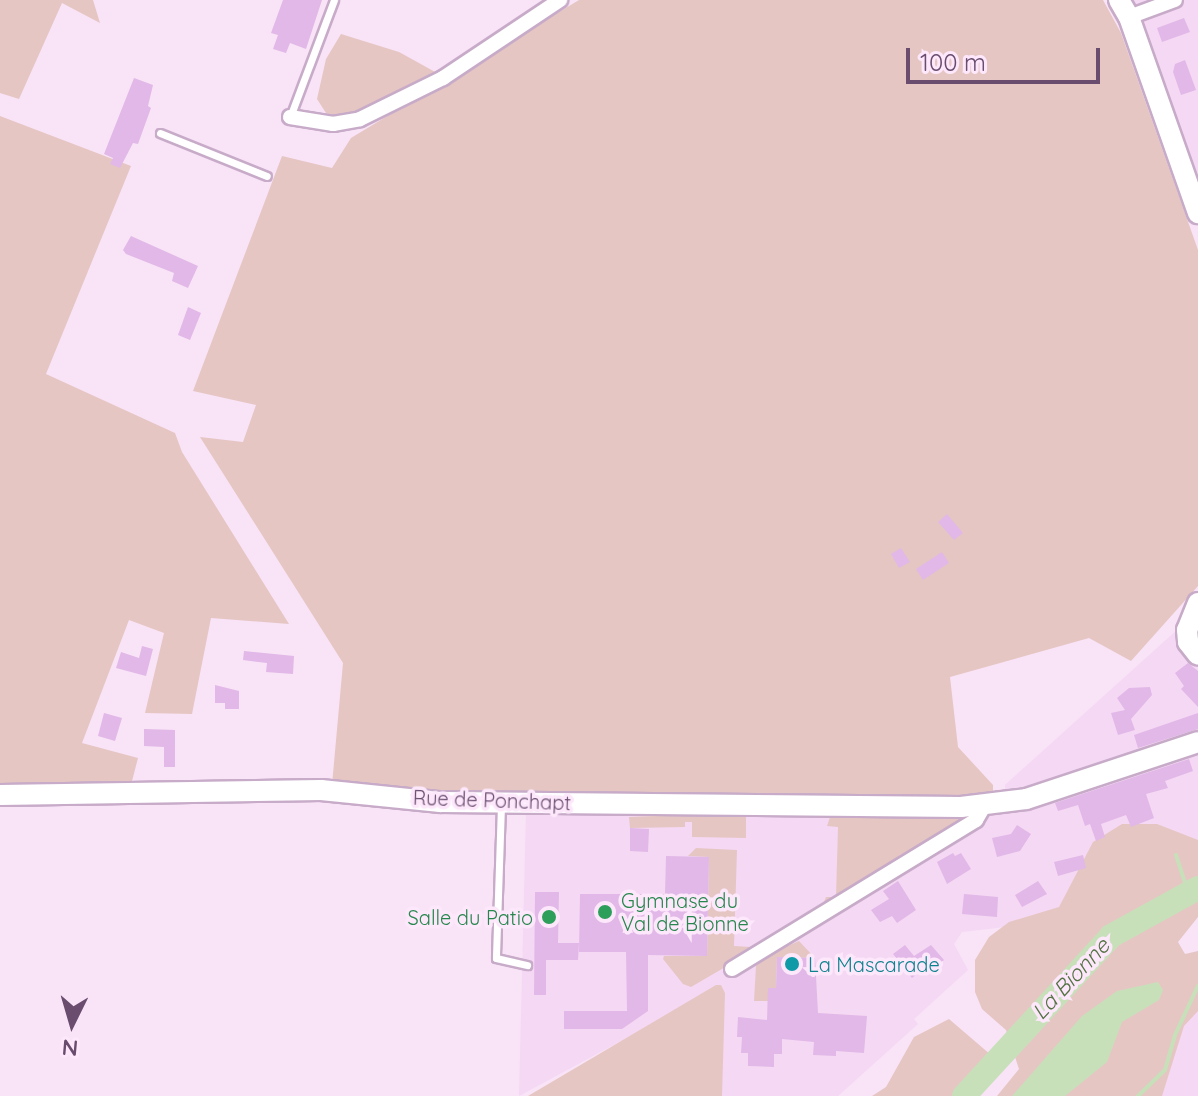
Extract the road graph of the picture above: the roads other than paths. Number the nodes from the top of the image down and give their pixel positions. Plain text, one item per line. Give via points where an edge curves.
1 (334, 0) edge
2 (560, 0) edge
3 (1175, 0) edge
4 (1124, 8) edge
5 (290, 117) joint
6 (160, 133) dead end
7 (267, 176) dead end
8 (1198, 213) edge
9 (1198, 603) edge
10 (1198, 655) edge
11 (1198, 742) edge
12 (0, 795) edge
13 (501, 802) junction
14 (984, 806) junction
15 (527, 965) dead end
16 (732, 969) dead end

1 - 5 lane
2 - 5 street via 443,78 360,119 333,124
3 - 4 street
4 - 8 street
6 - 7 lane
9 - 10 street via 1187,630
11 - 14 street, Rue de Ponchapt via 1026,799
12 - 13 street, Rue de Ponchapt via 321,790 440,802
13 - 14 street, Rue de Ponchapt
13 - 15 lane via 496,958
14 - 16 street via 976,820

